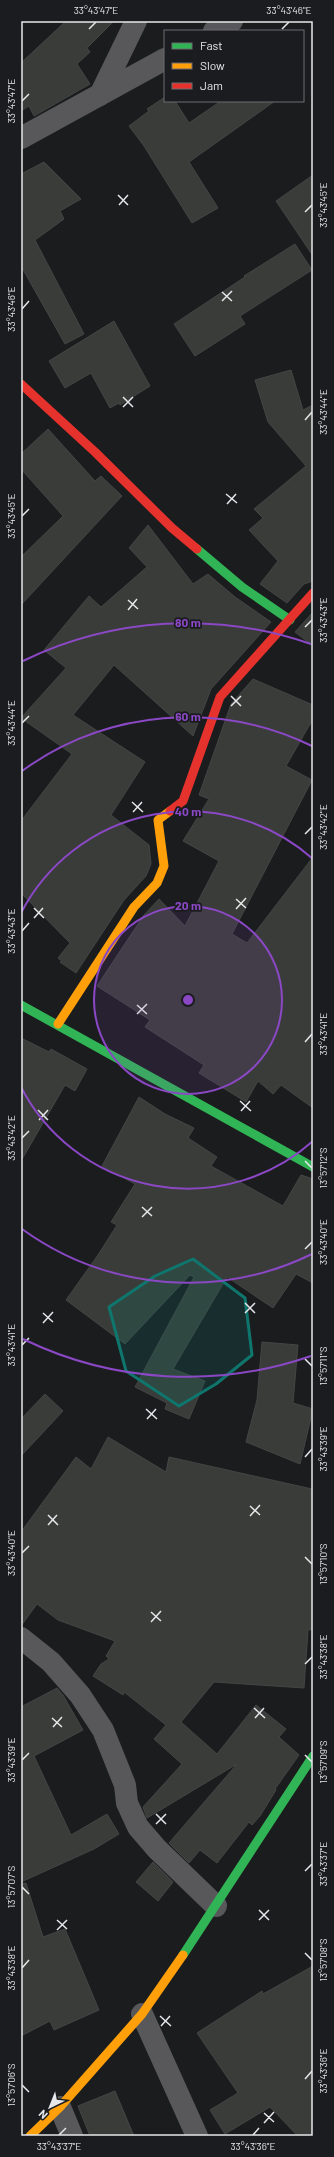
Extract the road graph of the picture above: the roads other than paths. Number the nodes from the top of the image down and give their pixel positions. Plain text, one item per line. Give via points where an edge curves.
1 (136, 21) edge
2 (232, 21) edge
3 (216, 30) edge
4 (164, 60) edge
5 (100, 95) junction
6 (21, 138) edge
7 (21, 384) edge
8 (313, 593) edge
9 (290, 620) junction
10 (21, 1005) edge
11 (58, 1024) junction
12 (313, 1166) edge
13 (21, 1638) edge
14 (313, 1756) edge
15 (216, 1906) junction
16 (142, 2014) junction
17 (60, 2107) junction
18 (30, 2136) edge
19 (72, 2136) edge
20 (197, 2136) edge

1 - 5 street
2 - 3 street
4 - 5 street
5 - 6 street
7 - 9 street via 172,528 242,587
8 - 9 street
9 - 11 street via 220,697 183,800 158,820 164,866 157,883 134,907
10 - 11 street
11 - 12 street
13 - 15 street via 51,1662 80,1696 103,1730 125,1785 127,1803 138,1827
14 - 15 street
15 - 16 street
16 - 17 street
16 - 20 street
17 - 18 street
17 - 19 street

